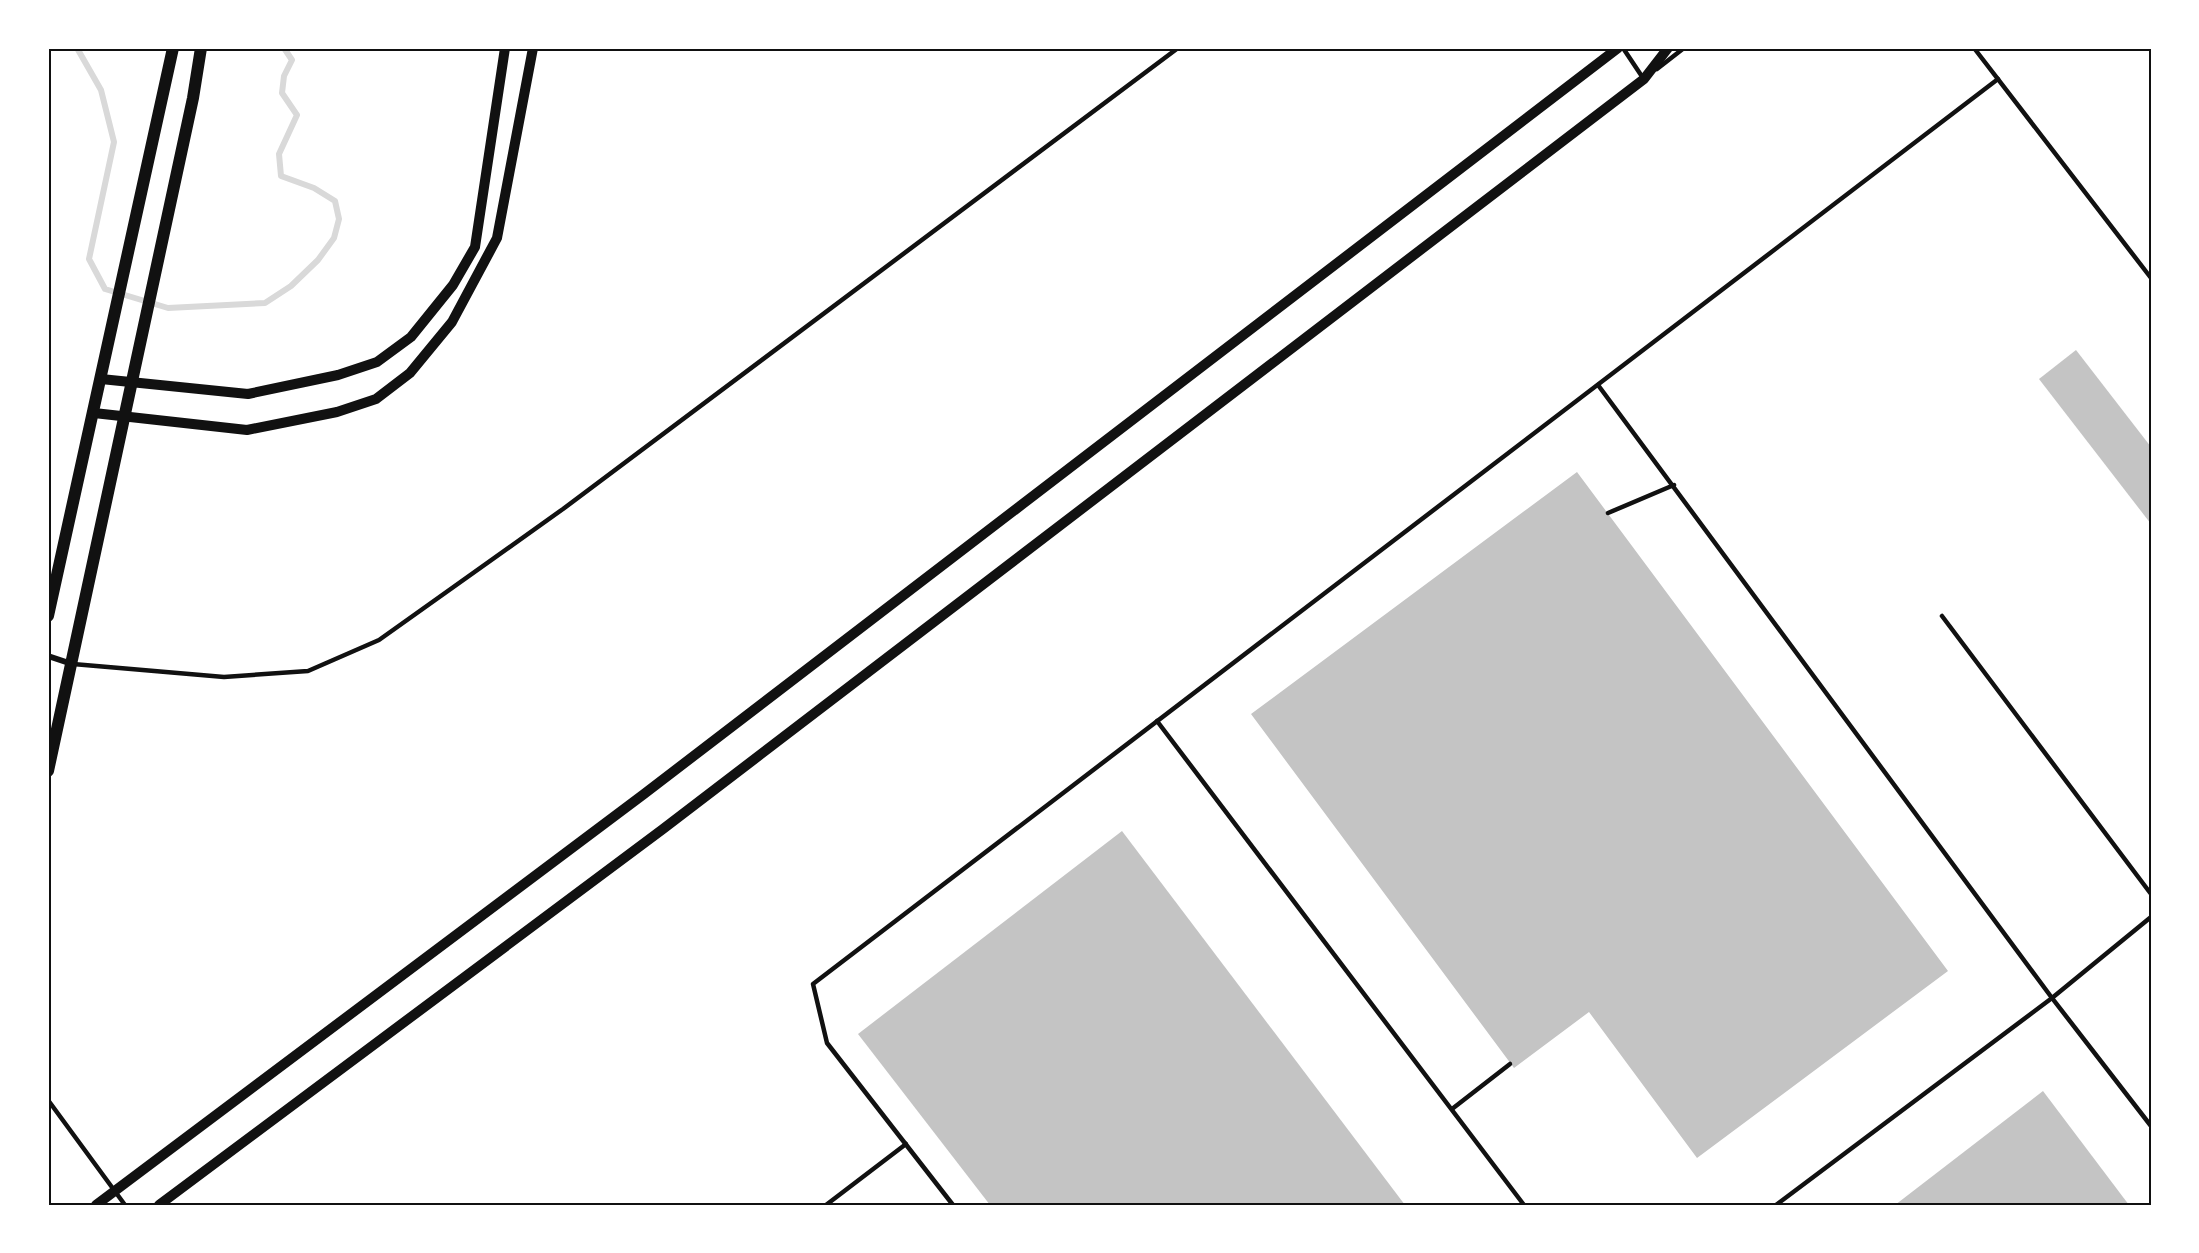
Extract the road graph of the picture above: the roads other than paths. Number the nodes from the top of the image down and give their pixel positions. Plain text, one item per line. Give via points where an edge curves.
1 (173, 48) edge
2 (201, 48) edge
3 (505, 48) edge
4 (533, 48) edge
5 (1178, 48) edge
6 (1618, 48) edge
7 (1623, 48) edge
8 (1668, 48) edge
9 (1684, 48) edge
10 (1974, 48) edge
11 (1644, 79) junction
12 (1998, 79) junction
13 (2151, 278) edge
14 (101, 379) junction
15 (132, 382) junction
16 (1598, 384) junction
17 (93, 413) junction
18 (125, 416) junction
19 (1674, 485) junction
20 (1608, 513) dead end
21 (48, 616) edge
22 (1942, 616) dead end
23 (48, 656) edge
24 (72, 664) junction
25 (1157, 721) junction
26 (48, 771) edge
27 (2151, 894) edge
28 (2151, 917) edge
29 (2052, 998) junction
30 (1510, 1064) dead end
31 (48, 1100) edge
32 (1452, 1110) junction
33 (2151, 1114) edge
34 (2146, 1119) junction
35 (2151, 1126) edge
36 (906, 1144) junction
37 (115, 1191) junction
38 (96, 1205) edge
39 (125, 1205) edge
40 (159, 1205) edge
41 (826, 1205) edge
42 (953, 1205) edge
43 (1524, 1205) edge
44 (1776, 1205) edge

1 - 14 main road
2 - 15 main road
3 - 15 street via 475,246 453,285 411,337 377,362 338,375 248,394
4 - 18 street via 497,238 452,322 410,374 376,399 337,412 247,430
5 - 24 lane via 563,509 379,640 308,671 224,677
6 - 37 street via 644,794
7 - 11 lane
8 - 11 street
9 - 11 lane
10 - 12 lane
11 - 40 street via 663,829
12 - 13 lane
12 - 16 lane
14 - 15 street
14 - 17 main road
15 - 18 main road
16 - 19 lane
16 - 25 lane
17 - 18 street
17 - 21 main road
18 - 24 main road
19 - 20 lane
19 - 29 lane
22 - 27 lane
23 - 24 street
24 - 26 main road
25 - 32 lane
25 - 36 lane via 813,984 827,1043
28 - 29 lane
29 - 34 lane
29 - 44 lane
30 - 32 lane
31 - 37 lane
32 - 43 lane
33 - 34 lane
34 - 35 lane
36 - 41 lane
36 - 42 lane
37 - 38 street
37 - 39 lane

